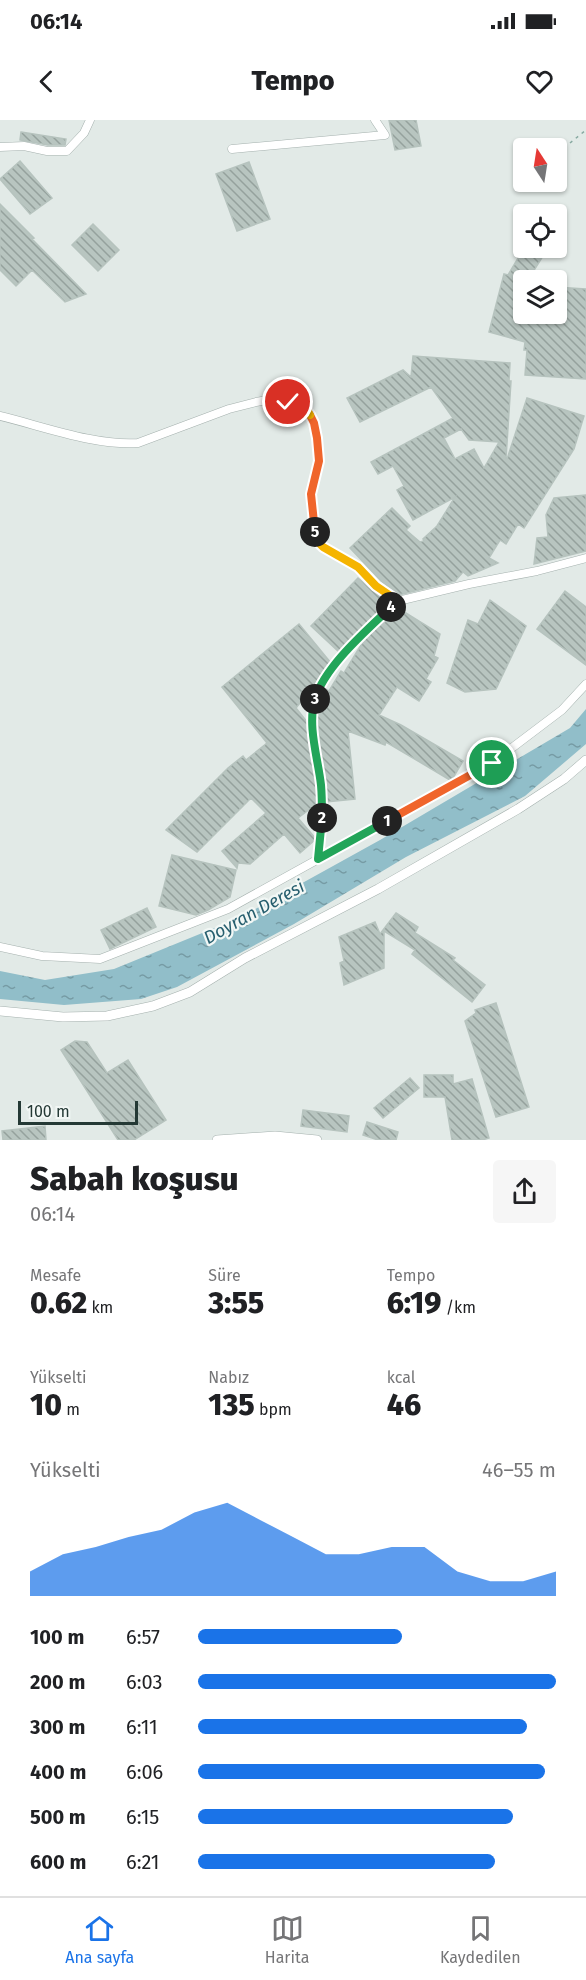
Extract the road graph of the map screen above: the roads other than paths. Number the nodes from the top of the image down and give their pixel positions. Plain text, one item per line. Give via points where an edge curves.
1 (90, 120) edge
2 (375, 120) edge
3 (0, 147) edge
4 (232, 148) dead end
5 (0, 416) edge
6 (586, 558) edge
7 (398, 601) junction
8 (586, 684) edge
9 (586, 760) edge
10 (318, 859) junction
11 (0, 947) edge
12 (0, 1011) edge
13 (217, 1140) edge
14 (317, 1140) edge

1 - 3 street via 67,151
2 - 4 street via 384,135
5 - 7 street via 124,444 138,443 256,402 273,399 298,405 307,410 317,438 319,461 311,494 317,541 358,567
6 - 7 street
7 - 10 lane via 356,640 315,700 313,727 322,827
8 - 10 street via 562,710 492,763
9 - 12 street via 518,808 190,992 153,1006 107,1016 63,1017
10 - 11 street via 228,909 100,959 42,957
13 - 14 street

